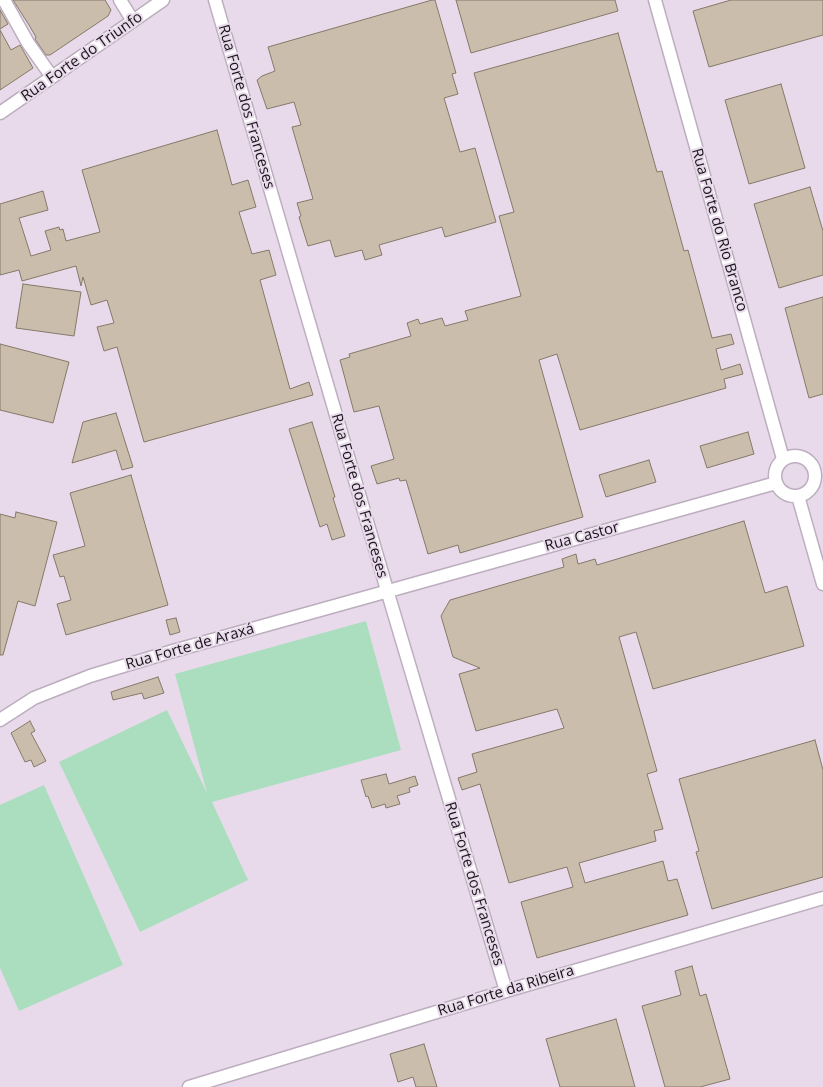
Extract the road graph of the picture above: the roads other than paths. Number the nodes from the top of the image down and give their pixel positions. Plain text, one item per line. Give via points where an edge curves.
1 (4, 0) edge
2 (120, 0) edge
3 (164, 0) edge
4 (214, 0) edge
5 (655, 0) edge
6 (133, 21) junction
7 (52, 78) junction
8 (0, 114) edge
9 (783, 459) junction
10 (819, 468) edge
11 (776, 483) junction
12 (798, 496) junction
13 (823, 584) edge
14 (387, 590) junction
15 (0, 720) edge
16 (823, 898) edge
17 (506, 991) junction
18 (189, 1087) edge

1 - 7 street
2 - 6 street
3 - 6 street, Rua Forte do Triunfo
4 - 14 street, Rua Forte dos Franceses
5 - 9 street, Rua Forte do Rio Branco
6 - 7 street, Rua Forte do Triunfo
7 - 8 street, Rua Forte do Triunfo
9 - 10 street via 802,456
9 - 11 street via 776,470
10 - 12 street via 814,485
11 - 12 street via 785,493
11 - 14 street, Rua Castor
12 - 13 street
14 - 15 street, Rua Forte de Araxá via 90,676 34,698
14 - 17 street, Rua Forte dos Franceses
16 - 17 street, Rua Forte da Ribeira
17 - 18 street, Rua Forte da Ribeira

